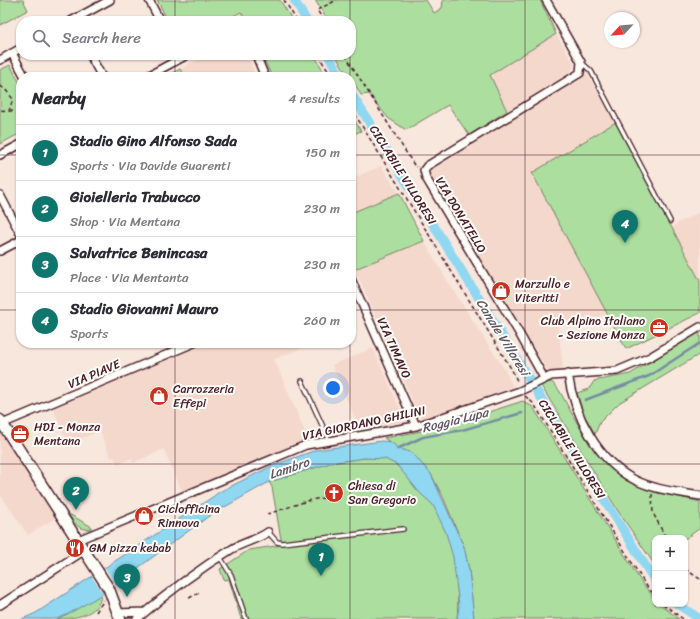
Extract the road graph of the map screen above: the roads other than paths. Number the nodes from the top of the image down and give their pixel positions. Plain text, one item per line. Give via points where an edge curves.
1 (110, 0) edge
2 (149, 0) edge
3 (546, 0) edge
4 (81, 16) edge
5 (157, 16) edge
6 (16, 51) edge
7 (12, 53) junction
8 (0, 60) edge
9 (16, 60) edge
10 (16, 60) edge
11 (93, 60) edge
12 (175, 60) edge
13 (258, 60) edge
14 (581, 62) junction
15 (23, 72) edge
16 (99, 72) edge
17 (155, 72) edge
18 (263, 72) edge
19 (16, 147) edge
20 (0, 155) edge
21 (0, 196) edge
22 (670, 222) dead end
23 (16, 226) edge
24 (16, 243) edge
25 (0, 251) edge
26 (356, 290) edge
27 (700, 327) edge
28 (182, 348) edge
29 (568, 374) junction
30 (544, 378) junction
31 (302, 381) dead end
32 (1, 422) edge
33 (416, 426) junction
34 (329, 440) junction
35 (700, 496) edge
36 (403, 529) dead end
37 (268, 532) joint
38 (78, 540) junction
39 (85, 550) junction
40 (220, 557) junction
41 (0, 605) edge
42 (146, 612) junction
43 (118, 617) edge
44 (137, 619) edge
45 (246, 619) edge

1 - 4 street
2 - 5 street
3 - 14 street
6 - 7 street
7 - 8 street
7 - 10 street
9 - 15 street
11 - 16 street
12 - 17 street
13 - 18 street
14 - 22 lane via 591,71
14 - 30 street, VIA DONATELLO via 580,73 572,79 424,170 426,178
19 - 20 street
21 - 23 street
24 - 25 street
26 - 33 street, VIA TIMAVO
27 - 29 street via 633,365 617,370
28 - 32 street, VIA PIAVE
29 - 30 street
29 - 35 street via 576,408 594,440 618,469 635,480 652,486
30 - 33 street, VIA GIORDANO GHILINI via 523,390
31 - 34 lane
32 - 38 street
33 - 34 street, VIA GIORDANO GHILINI
34 - 38 street, VIA GIORDANO GHILINI via 306,445
36 - 37 lane via 282,543 277,542
37 - 40 street
38 - 39 street
39 - 41 street
39 - 43 street via 109,589
40 - 42 street
40 - 45 lane via 230,575
42 - 43 street
42 - 44 street

